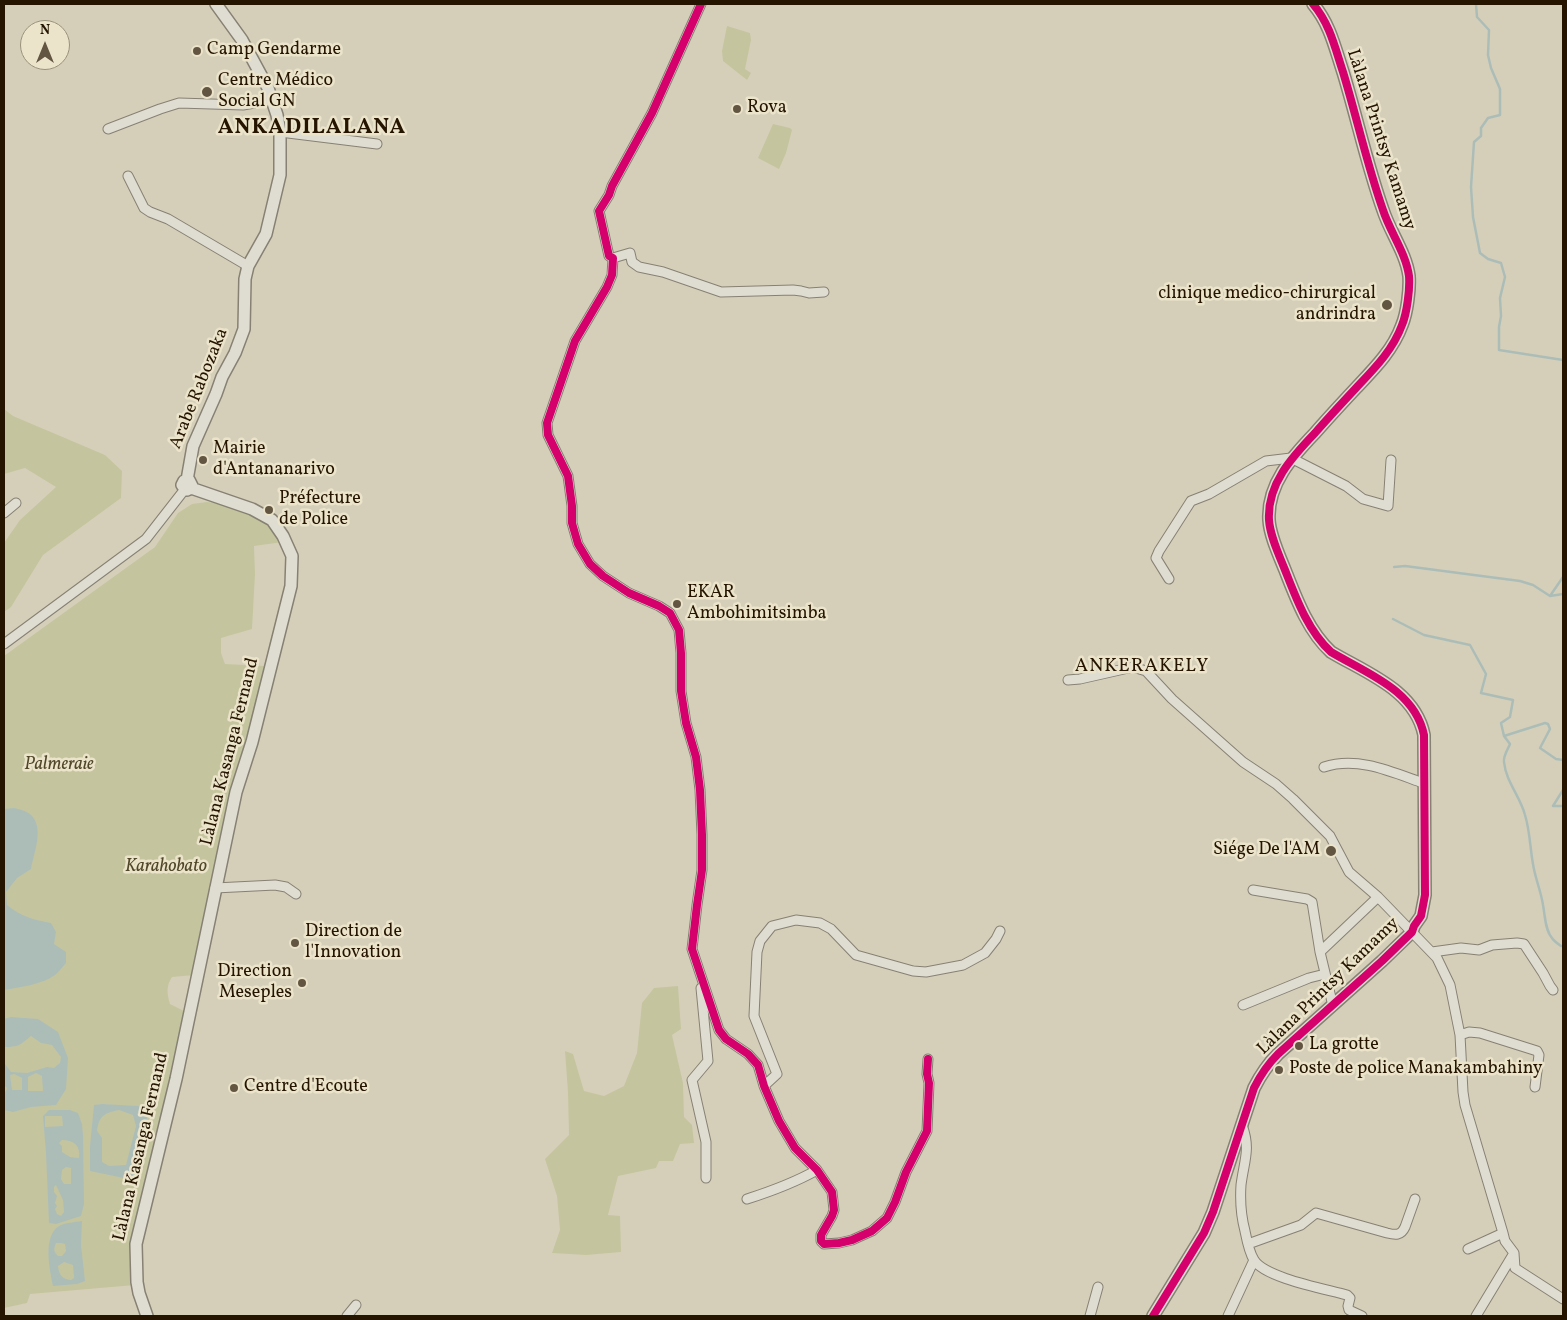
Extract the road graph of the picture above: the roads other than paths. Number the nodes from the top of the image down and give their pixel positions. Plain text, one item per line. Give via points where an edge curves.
1 (216, 4) edge
2 (701, 4) edge
3 (1313, 4) edge
4 (272, 100) junction
5 (108, 129) dead end
6 (280, 132) junction
7 (378, 144) dead end
8 (128, 176) dead end
9 (613, 258) junction
10 (248, 266) junction
11 (824, 292) dead end
12 (1291, 458) junction
13 (1391, 460) dead end
14 (188, 486) junction
15 (16, 503) dead end
16 (4, 513) edge
17 (1169, 580) dead end
18 (4, 644) edge
19 (1068, 680) dead end
20 (1324, 767) dead end
21 (1423, 783) junction
22 (215, 888) junction
23 (1253, 890) dead end
24 (296, 894) dead end
25 (1378, 897) junction
26 (1000, 930) dead end
27 (1412, 932) junction
28 (1320, 952) junction
29 (1432, 952) junction
30 (1325, 974) junction
31 (701, 978) junction
32 (1553, 990) dead end
33 (1243, 1005) dead end
34 (1333, 1006) junction
35 (1460, 1035) junction
36 (928, 1059) dead end
37 (764, 1086) junction
38 (1535, 1087) dead end
39 (1242, 1125) junction
40 (817, 1170) junction
41 (706, 1178) dead end
42 (747, 1199) dead end
43 (1415, 1199) dead end
44 (1503, 1234) junction
45 (1248, 1244) junction
46 (1468, 1249) dead end
47 (1514, 1253) junction
48 (1254, 1260) junction
49 (1098, 1287) dead end
50 (1563, 1299) edge
51 (356, 1305) dead end
52 (147, 1316) edge
53 (347, 1316) edge
54 (1090, 1316) edge
55 (1153, 1316) edge
56 (1228, 1316) edge
57 (1362, 1316) edge
58 (1476, 1316) edge

1 - 4 street, Arabe Rabozaka via 242,40
2 - 9 street via 652,113 599,211 609,256
3 - 12 street, Làlana Printsy Kamamy via 1329,29 1383,212 1406,262 1409,283 1403,323 1396,339
4 - 5 street via 242,105 179,104
4 - 6 street, Arabe Rabozaka
6 - 7 street
6 - 10 street, Arabe Rabozaka via 280,175 275,197 266,234
8 - 10 street via 144,208
9 - 11 street via 630,253 632,262 639,267 721,292
9 - 31 street via 607,287 575,341 548,423 548,435 568,476 572,522 578,544 590,564 629,593 670,613 679,630 681,691 700,790 702,870 692,949
10 - 14 street, Arabe Rabozaka via 244,329 193,446
12 - 13 street via 1346,486 1363,500 1388,506
12 - 17 street via 1266,461 1191,501 1156,558
12 - 21 street, Làlana Printsy Kamamy via 1275,485 1269,520 1302,611 1331,652 1393,688 1417,713 1424,735
14 - 18 street via 146,540
14 - 22 street, Làlana Kasanga Fernand via 252,509 272,520 292,556 288,600 236,792
15 - 16 street
19 - 25 street via 1133,667 1146,671 1172,699 1243,762 1293,799 1330,836 1349,872
20 - 21 street via 1367,764
21 - 27 street, Làlana Printsy Kamamy via 1424,896 1421,916
22 - 24 street via 274,885 286,887
22 - 52 street, Làlana Kasanga Fernand via 176,1079 136,1244 138,1293
23 - 28 street via 1312,902
25 - 27 street
25 - 28 street
26 - 37 street via 985,953 964,964 926,972 856,955 831,929 820,924 796,920 772,926 760,941 755,974 754,1016 777,1074
27 - 29 street
27 - 34 street, Làlana Printsy Kamamy
28 - 30 street
29 - 32 street via 1461,948 1479,950 1516,942 1524,944
29 - 35 street via 1450,985
30 - 33 street
30 - 34 street
31 - 37 street via 720,1030 726,1039 758,1065
31 - 41 street via 708,1060 692,1080 706,1142
34 - 39 street, Làlana Printsy Kamamy via 1271,1061 1254,1088
35 - 38 street via 1480,1033 1537,1051
35 - 44 street via 1465,1105
36 - 40 street via 927,1131 887,1218 872,1231 852,1240 824,1244 821,1235 834,1210 832,1192
37 - 40 street via 795,1148
39 - 45 street via 1248,1142 1241,1191
39 - 55 street, Làlana Printsy Kamamy via 1204,1233
40 - 42 street via 776,1190
43 - 45 street via 1405,1228 1399,1234 1316,1213 1300,1225
44 - 46 street
44 - 47 street
45 - 48 street
47 - 50 street via 1515,1268
47 - 58 street
48 - 56 street
48 - 57 street via 1266,1270 1290,1280 1347,1295 1350,1298 1349,1310
49 - 54 street
51 - 53 street

